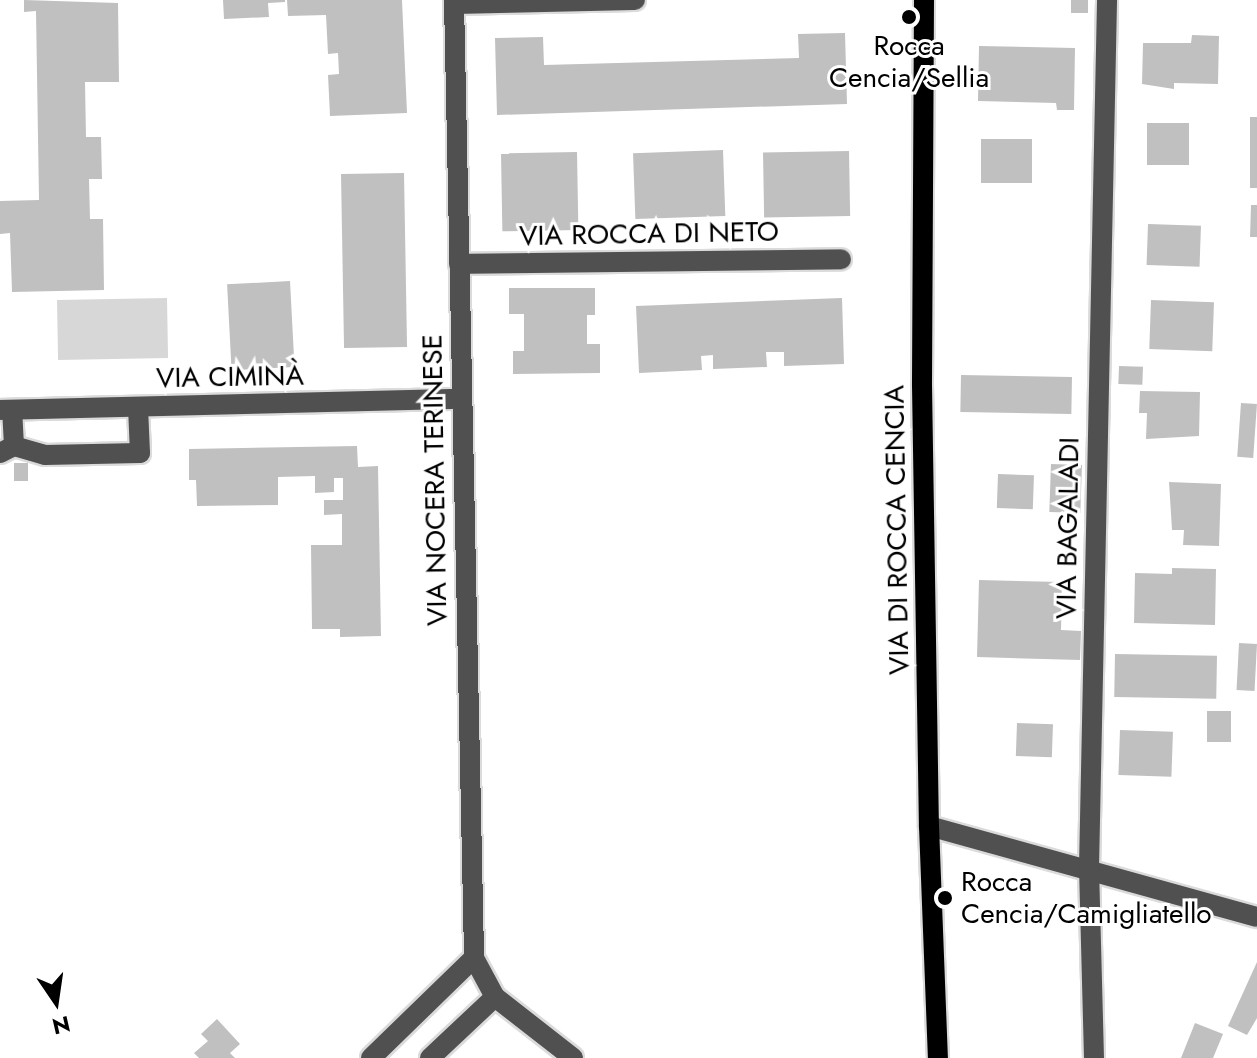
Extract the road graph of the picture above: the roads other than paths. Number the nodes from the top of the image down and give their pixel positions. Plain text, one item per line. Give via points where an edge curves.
1 (635, 0) edge
2 (924, 0) edge
3 (1107, 0) edge
4 (454, 2) edge
5 (841, 259) dead end
6 (459, 264) junction
7 (461, 399) junction
8 (138, 407) junction
9 (6, 410) edge
10 (7, 450) edge
11 (929, 826) junction
12 (1089, 868) junction
13 (1257, 917) edge
14 (474, 958) junction
15 (495, 997) junction
16 (371, 1058) edge
17 (430, 1058) edge
18 (573, 1058) edge
19 (938, 1058) edge
20 (1094, 1058) edge

1 - 4 street
2 - 11 main road, VIA DI ROCCA CENCIA via 922,385
3 - 12 street, VIA BAGALADI
4 - 6 street, VIA NOCERA TERINESE
5 - 6 street, VIA ROCCA DI NETO
6 - 7 street, VIA NOCERA TERINESE
7 - 8 street, VIA CIMINÀ
7 - 14 street, VIA NOCERA TERINESE
8 - 9 street, VIA CIMINÀ
8 - 10 street via 140,453 45,455
9 - 10 street
11 - 12 street
11 - 19 main road, VIA DI ROCCA CENCIA
12 - 13 street
12 - 20 street, VIA BAGALADI
14 - 15 street
14 - 16 street
15 - 17 street
15 - 18 street

